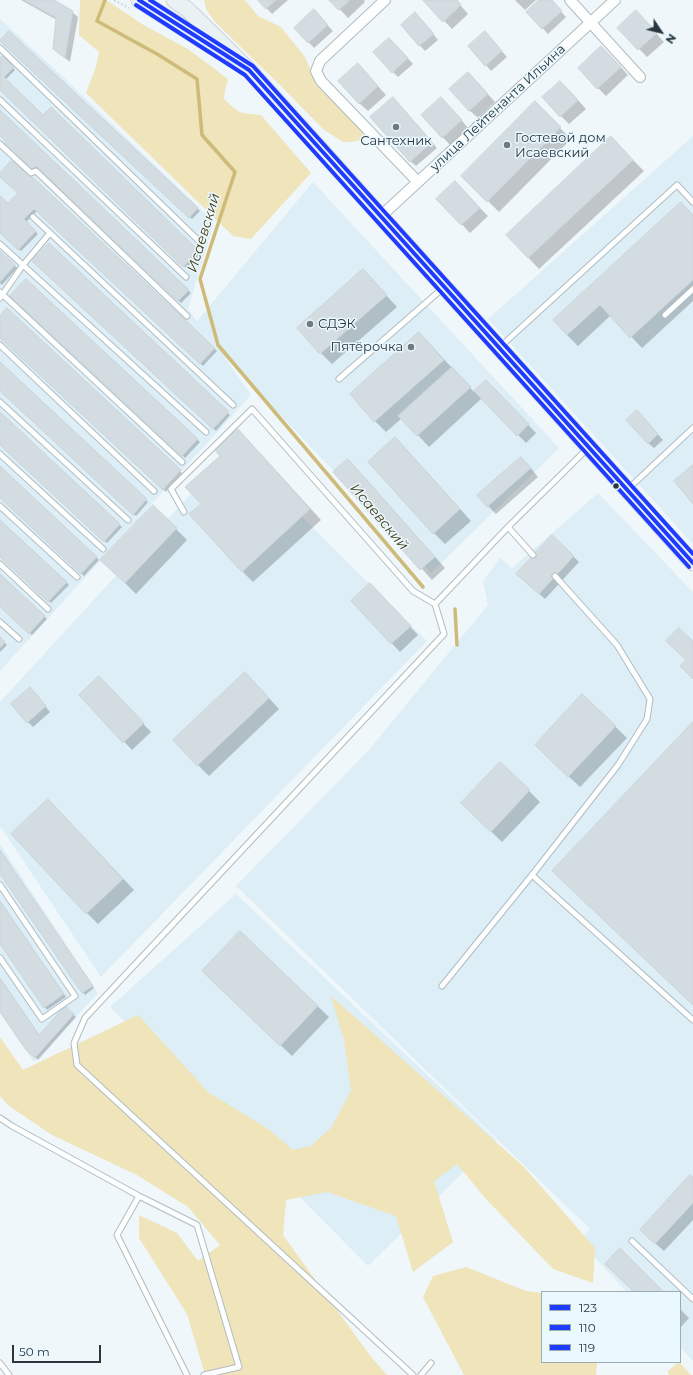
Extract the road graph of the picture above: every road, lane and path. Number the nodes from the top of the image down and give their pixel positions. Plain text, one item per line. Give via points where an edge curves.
1 (139, 0) edge
2 (174, 0) edge
3 (385, 0) edge
4 (570, 0) edge
5 (615, 0) edge
6 (190, 5) edge
7 (591, 22) junction
8 (0, 48) edge
9 (249, 70) junction
10 (640, 77) dead end
11 (0, 100) edge
12 (0, 144) edge
13 (418, 182) junction
14 (693, 202) edge
15 (380, 216) junction
16 (33, 217) dead end
17 (50, 233) junction
18 (200, 242) dead end
19 (0, 244) edge
20 (23, 265) junction
21 (186, 277) dead end
22 (444, 288) junction
23 (693, 289) edge
24 (1, 295) edge
25 (665, 315) dead end
26 (187, 316) dead end
27 (0, 345) edge
28 (499, 348) junction
29 (339, 379) dead end
30 (0, 402) edge
31 (233, 405) dead end
32 (693, 428) edge
33 (206, 432) dead end
34 (589, 447) junction
35 (0, 454) edge
36 (182, 462) dead end
37 (628, 489) junction
38 (154, 491) dead end
39 (0, 506) edge
40 (184, 512) dead end
41 (128, 520) dead end
42 (508, 527) junction
43 (103, 549) dead end
44 (533, 555) dead end
45 (693, 563) edge
46 (0, 564) edge
47 (555, 576) dead end
48 (77, 577) dead end
49 (435, 604) junction
50 (48, 609) dead end
51 (0, 622) edge
52 (19, 640) dead end
53 (532, 875) junction
54 (0, 885) edge
55 (0, 958) edge
56 (442, 986) dead end
57 (693, 1020) edge
58 (0, 1118) edge
59 (139, 1196) junction
60 (632, 1240) dead end
61 (693, 1299) edge
62 (0, 1363) edge
63 (431, 1363) dead end
64 (9, 1375) edge
65 (187, 1375) edge
66 (204, 1375) edge
67 (413, 1375) edge
68 (421, 1375) edge

1 - 9 main road
2 - 6 main road
3 - 13 street via 320,61 316,71 320,81
4 - 7 street
5 - 7 street, улица Лейтенанта Ильина
6 - 9 main road
7 - 10 street
7 - 13 street, улица Лейтенанта Ильина
8 - 18 lane
9 - 15 main road
11 - 21 lane
12 - 26 lane via 31,173 36,171
13 - 15 street, улица Лейтенанта Ильина
14 - 28 lane via 677,185
15 - 22 main road
16 - 17 lane
17 - 20 lane
17 - 31 lane
19 - 20 lane
20 - 24 lane
20 - 33 lane
22 - 28 main road
22 - 29 lane
23 - 25 lane
24 - 36 lane
27 - 38 lane
28 - 34 main road
30 - 41 lane
32 - 37 lane
34 - 37 main road
34 - 42 lane
35 - 43 lane
37 - 45 main road
39 - 48 lane
40 - 49 lane via 171,489 252,409 413,591
42 - 44 lane
42 - 49 lane
46 - 50 lane
47 - 53 lane via 616,645 650,699 648,719 618,765
49 - 67 lane via 444,634 85,1018 74,1043 77,1065
51 - 52 lane
53 - 56 lane
53 - 57 lane
54 - 55 lane via 75,996 42,1019
58 - 59 lane
59 - 65 lane via 116,1235
59 - 66 lane via 197,1225 238,1367
60 - 61 lane
62 - 64 lane
63 - 68 lane

